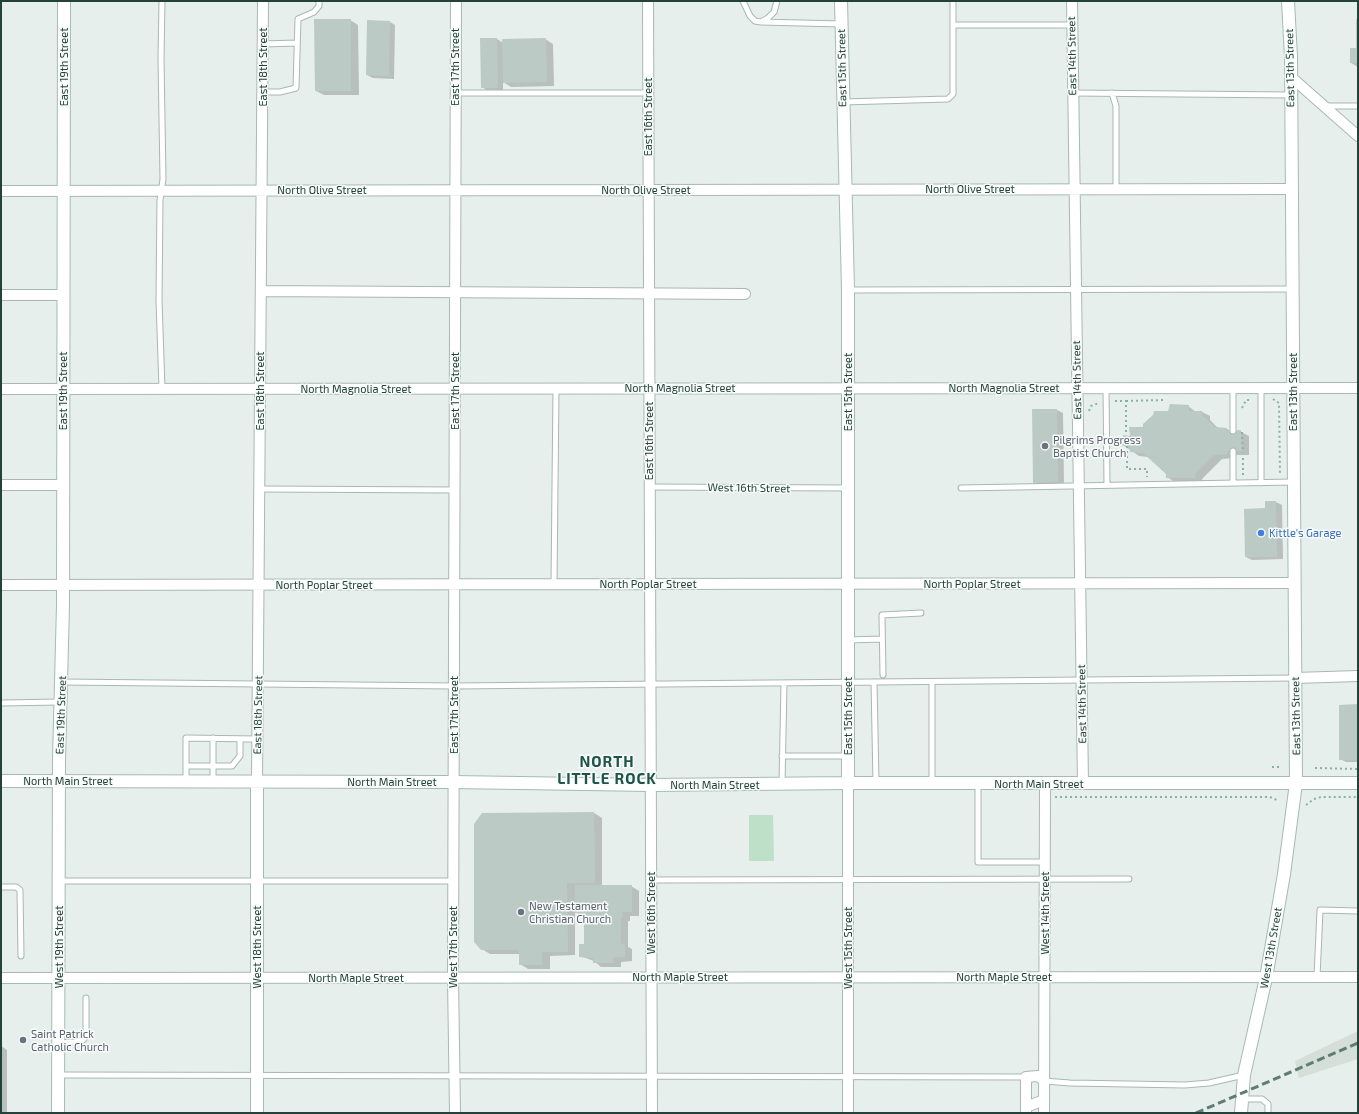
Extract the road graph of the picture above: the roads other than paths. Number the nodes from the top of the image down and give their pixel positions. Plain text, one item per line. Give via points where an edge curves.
1 (64, 1) edge
2 (162, 1) edge
3 (263, 1) edge
4 (319, 1) edge
5 (456, 1) edge
6 (648, 1) edge
7 (743, 1) edge
8 (777, 1) edge
9 (841, 1) edge
10 (953, 1) edge
11 (1072, 1) edge
12 (1288, 1) edge
13 (761, 22) junction
14 (841, 24) junction
15 (952, 25) junction
16 (1072, 25) junction
17 (297, 43) junction
18 (263, 44) junction
19 (1291, 77) junction
20 (263, 92) junction
21 (455, 93) junction
22 (648, 93) junction
23 (1073, 93) junction
24 (1112, 93) junction
25 (1291, 94) junction
26 (843, 102) junction
27 (1325, 106) junction
28 (1358, 106) edge
29 (1358, 136) edge
30 (1074, 189) junction
31 (1116, 189) junction
32 (1292, 189) junction
33 (162, 190) junction
34 (262, 190) junction
35 (455, 190) junction
36 (649, 190) junction
37 (845, 190) junction
38 (1, 191) edge
39 (64, 191) junction
40 (1076, 289) junction
41 (1292, 289) junction
42 (848, 290) junction
43 (261, 291) junction
44 (455, 292) junction
45 (649, 293) junction
46 (745, 294) dead end
47 (1, 295) edge
48 (64, 295) junction
49 (454, 388) junction
50 (556, 388) junction
51 (649, 388) junction
52 (848, 388) junction
53 (1078, 388) junction
54 (1106, 388) junction
55 (1233, 388) junction
56 (1261, 388) junction
57 (1293, 388) junction
58 (1358, 388) edge
59 (1, 389) edge
60 (63, 389) junction
61 (162, 389) junction
62 (260, 389) junction
63 (1233, 431) dead end
64 (1233, 451) dead end
65 (1294, 482) junction
66 (1234, 483) junction
67 (1261, 483) junction
68 (1, 485) edge
69 (63, 485) junction
70 (1107, 485) junction
71 (1079, 486) junction
72 (650, 487) junction
73 (848, 488) junction
74 (960, 488) dead end
75 (260, 489) junction
76 (454, 490) junction
77 (1080, 583) junction
78 (1295, 583) junction
79 (554, 584) junction
80 (650, 584) junction
81 (848, 584) junction
82 (63, 585) junction
83 (259, 585) junction
84 (454, 585) junction
85 (1, 586) edge
86 (921, 614) dead end
87 (848, 640) junction
88 (882, 640) junction
89 (883, 675) dead end
90 (1358, 676) edge
91 (1295, 678) junction
92 (1082, 680) junction
93 (62, 682) junction
94 (848, 682) junction
95 (874, 682) junction
96 (932, 682) junction
97 (784, 683) junction
98 (650, 684) junction
99 (258, 685) junction
100 (454, 686) junction
101 (1, 702) edge
102 (61, 702) junction
103 (213, 738) junction
104 (240, 739) junction
105 (257, 739) junction
106 (782, 756) junction
107 (848, 756) junction
108 (186, 766) junction
109 (213, 766) junction
110 (1, 781) edge
111 (60, 781) junction
112 (186, 781) junction
113 (213, 781) junction
114 (257, 781) junction
115 (454, 782) junction
116 (848, 783) junction
117 (1296, 783) junction
118 (1352, 783) edge
119 (876, 784) junction
120 (932, 784) junction
121 (978, 784) junction
122 (1045, 784) junction
123 (1083, 784) junction
124 (651, 785) junction
125 (782, 785) junction
126 (1045, 862) junction
127 (1045, 879) junction
128 (1129, 879) dead end
129 (651, 880) junction
130 (848, 880) junction
131 (60, 881) junction
132 (453, 881) junction
133 (257, 882) junction
134 (1, 887) edge
135 (1358, 911) edge
136 (21, 956) dead end
137 (848, 977) junction
138 (1045, 977) junction
139 (1317, 977) junction
140 (1358, 977) edge
141 (1, 978) edge
142 (59, 978) junction
143 (257, 978) junction
144 (453, 978) junction
145 (651, 978) junction
146 (1266, 978) junction
147 (86, 998) dead end
148 (58, 1043) junction
149 (58, 1075) junction
150 (257, 1075) junction
151 (1244, 1075) junction
152 (454, 1076) junction
153 (651, 1076) junction
154 (848, 1076) junction
155 (1026, 1077) junction
156 (1044, 1081) junction
157 (1242, 1099) junction
158 (1044, 1100) junction
159 (1026, 1110) edge
160 (58, 1113) edge
161 (257, 1113) edge
162 (455, 1113) edge
163 (652, 1113) edge
164 (848, 1113) edge
165 (1044, 1113) edge
166 (1241, 1113) edge
167 (1268, 1113) edge

1 - 39 main road, East 19th Street
2 - 33 lane
3 - 18 street, East 18th Street
4 - 17 lane via 319,6 314,12 298,19
5 - 21 street, East 17th Street
6 - 22 street, East 16th Street
7 - 13 lane via 750,16
8 - 13 lane via 774,12
9 - 14 main road, East 15th Street
10 - 15 lane
11 - 16 street, East 14th Street
12 - 19 main road, East 13th Street
13 - 14 lane
14 - 26 main road, East 15th Street
15 - 16 lane
15 - 26 lane via 953,94 948,99
16 - 23 street, East 14th Street
17 - 18 lane
17 - 20 lane via 296,88 280,92
18 - 20 street, East 18th Street
19 - 25 main road, East 13th Street
19 - 27 street
20 - 34 street, East 18th Street
21 - 22 lane
21 - 35 street, East 17th Street
22 - 36 street, East 16th Street
23 - 24 lane
23 - 30 street, East 14th Street
24 - 25 lane
24 - 31 lane via 1116,106
25 - 32 main road, East 13th Street
26 - 37 main road, East 15th Street
27 - 28 lane
27 - 29 street
30 - 31 street, North Olive Street
30 - 37 street, North Olive Street
30 - 40 street, East 14th Street
31 - 32 street, North Olive Street
32 - 41 main road, East 13th Street
33 - 34 street, North Olive Street
33 - 39 street, North Olive Street
33 - 61 lane via 159,300
34 - 35 street, North Olive Street
34 - 43 street, East 18th Street
35 - 36 street, North Olive Street
35 - 44 street, East 17th Street
36 - 37 street, North Olive Street
36 - 45 street, East 16th Street
37 - 42 main road, East 15th Street
38 - 39 street, North Olive Street
39 - 48 main road, East 19th Street
40 - 41 lane
40 - 42 lane
40 - 53 street, East 14th Street
41 - 57 main road, East 13th Street
42 - 52 main road, East 15th Street
43 - 44 street
43 - 62 street, East 18th Street
44 - 45 street
44 - 49 street, East 17th Street
45 - 46 street
45 - 51 street, East 16th Street
47 - 48 street
48 - 60 main road, East 19th Street
49 - 50 street, North Magnolia Street
49 - 62 street, North Magnolia Street
49 - 76 street, East 17th Street
50 - 51 street, North Magnolia Street
50 - 79 lane
51 - 52 street, North Magnolia Street
51 - 72 street, East 16th Street
52 - 53 street, North Magnolia Street
52 - 73 main road, East 15th Street
53 - 54 street, North Magnolia Street
53 - 71 street, East 14th Street
54 - 55 street, North Magnolia Street
54 - 70 lane
55 - 56 street, North Magnolia Street
55 - 63 lane
56 - 57 street, North Magnolia Street
56 - 67 lane
57 - 58 street, North Magnolia Street
57 - 65 main road, East 13th Street
59 - 60 street, North Magnolia Street
60 - 61 street, North Magnolia Street
60 - 69 main road, East 19th Street
61 - 62 street, North Magnolia Street
62 - 75 street, East 18th Street
64 - 66 lane
65 - 67 lane
65 - 78 main road, East 13th Street
66 - 67 lane
66 - 70 lane
68 - 69 street
69 - 82 main road, East 19th Street
70 - 71 lane
71 - 74 lane
71 - 77 street, East 14th Street
72 - 73 lane, West 16th Street
72 - 80 street, East 16th Street
73 - 81 main road, East 15th Street
75 - 76 lane
75 - 83 street, East 18th Street
76 - 84 street, East 17th Street
77 - 78 street, North Poplar Street
77 - 81 street, North Poplar Street
77 - 92 street, East 14th Street
78 - 91 main road, East 13th Street
79 - 80 street, North Poplar Street
79 - 84 street, North Poplar Street
80 - 81 street, North Poplar Street
80 - 98 street, East 16th Street
81 - 87 main road, East 15th Street
82 - 83 street, North Poplar Street
82 - 85 street, North Poplar Street
82 - 93 main road, East 19th Street
83 - 84 street, North Poplar Street
83 - 99 street, East 18th Street
84 - 100 street, East 17th Street
86 - 88 lane via 882,614
87 - 88 lane
87 - 94 main road, East 15th Street
88 - 89 lane
90 - 91 street
91 - 92 lane
91 - 117 main road, East 13th Street
92 - 96 lane
92 - 123 street, East 14th Street
93 - 99 lane
93 - 102 main road, East 19th Street
94 - 95 lane
94 - 97 lane
94 - 107 main road, East 15th Street
95 - 96 lane
95 - 119 lane
96 - 120 lane
97 - 98 lane
97 - 106 lane
98 - 100 lane
98 - 124 street, East 16th Street
99 - 100 lane
99 - 105 street, East 18th Street
100 - 115 street, East 17th Street
101 - 102 lane
102 - 111 main road, East 19th Street
103 - 104 lane
103 - 108 lane via 186,738
103 - 109 lane
104 - 105 lane
104 - 109 lane via 240,756 232,766
105 - 114 street, East 18th Street
106 - 107 lane
106 - 125 lane
107 - 116 main road, East 15th Street
108 - 109 lane
108 - 112 lane
109 - 113 lane
110 - 111 main road, North Main Street
111 - 112 main road, North Main Street
111 - 131 main road, West 19th Street
112 - 113 main road, North Main Street
113 - 114 main road, North Main Street
114 - 115 main road, North Main Street
114 - 133 main road, West 18th Street
115 - 124 main road, North Main Street
115 - 132 street, West 17th Street
116 - 119 main road, North Main Street
116 - 125 main road, North Main Street
116 - 130 street, West 15th Street
117 - 118 main road, North Main Street
117 - 123 main road, North Main Street
117 - 146 main road, West 13th Street
119 - 120 main road, North Main Street
120 - 121 main road, North Main Street
121 - 122 main road, North Main Street
121 - 126 lane via 978,862
122 - 123 main road, North Main Street
122 - 126 street, West 14th Street
124 - 125 main road, North Main Street
124 - 129 street, West 16th Street
126 - 127 street, West 14th Street
127 - 128 lane
127 - 130 lane
127 - 138 street, West 14th Street
129 - 130 lane
129 - 145 street, West 16th Street
130 - 137 street, West 15th Street
131 - 133 lane
131 - 142 main road, West 19th Street
132 - 133 lane
132 - 144 street, West 17th Street
133 - 143 main road, West 18th Street
134 - 136 lane via 16,887 20,890
135 - 139 lane via 1320,910
137 - 138 street, North Maple Street
137 - 145 street, North Maple Street
137 - 154 street, West 15th Street
138 - 146 street, North Maple Street
138 - 156 street, West 14th Street
139 - 140 street, North Maple Street
139 - 146 street, North Maple Street
141 - 142 street, North Maple Street
142 - 143 street, North Maple Street
142 - 148 main road, West 19th Street
143 - 144 street, North Maple Street
143 - 150 main road, West 18th Street
144 - 145 street, North Maple Street
144 - 152 street, West 17th Street
145 - 153 street, West 16th Street
146 - 151 main road, West 13th Street
147 - 148 lane via 86,1036 75,1042
148 - 149 main road, West 19th Street
149 - 150 lane
149 - 160 main road, West 19th Street
150 - 152 lane
150 - 161 main road, West 18th Street
151 - 156 lane via 1209,1083 1185,1085
151 - 157 main road, West 13th Street
152 - 153 lane
152 - 162 street, West 17th Street
153 - 154 lane
153 - 163 street, West 16th Street
154 - 155 lane
154 - 164 street, West 15th Street
155 - 156 street via 1038,1076
155 - 159 street
156 - 158 street, West 14th Street
157 - 166 main road, West 13th Street
157 - 167 lane via 1262,1099 1268,1104
158 - 159 street
158 - 165 street, West 14th Street

